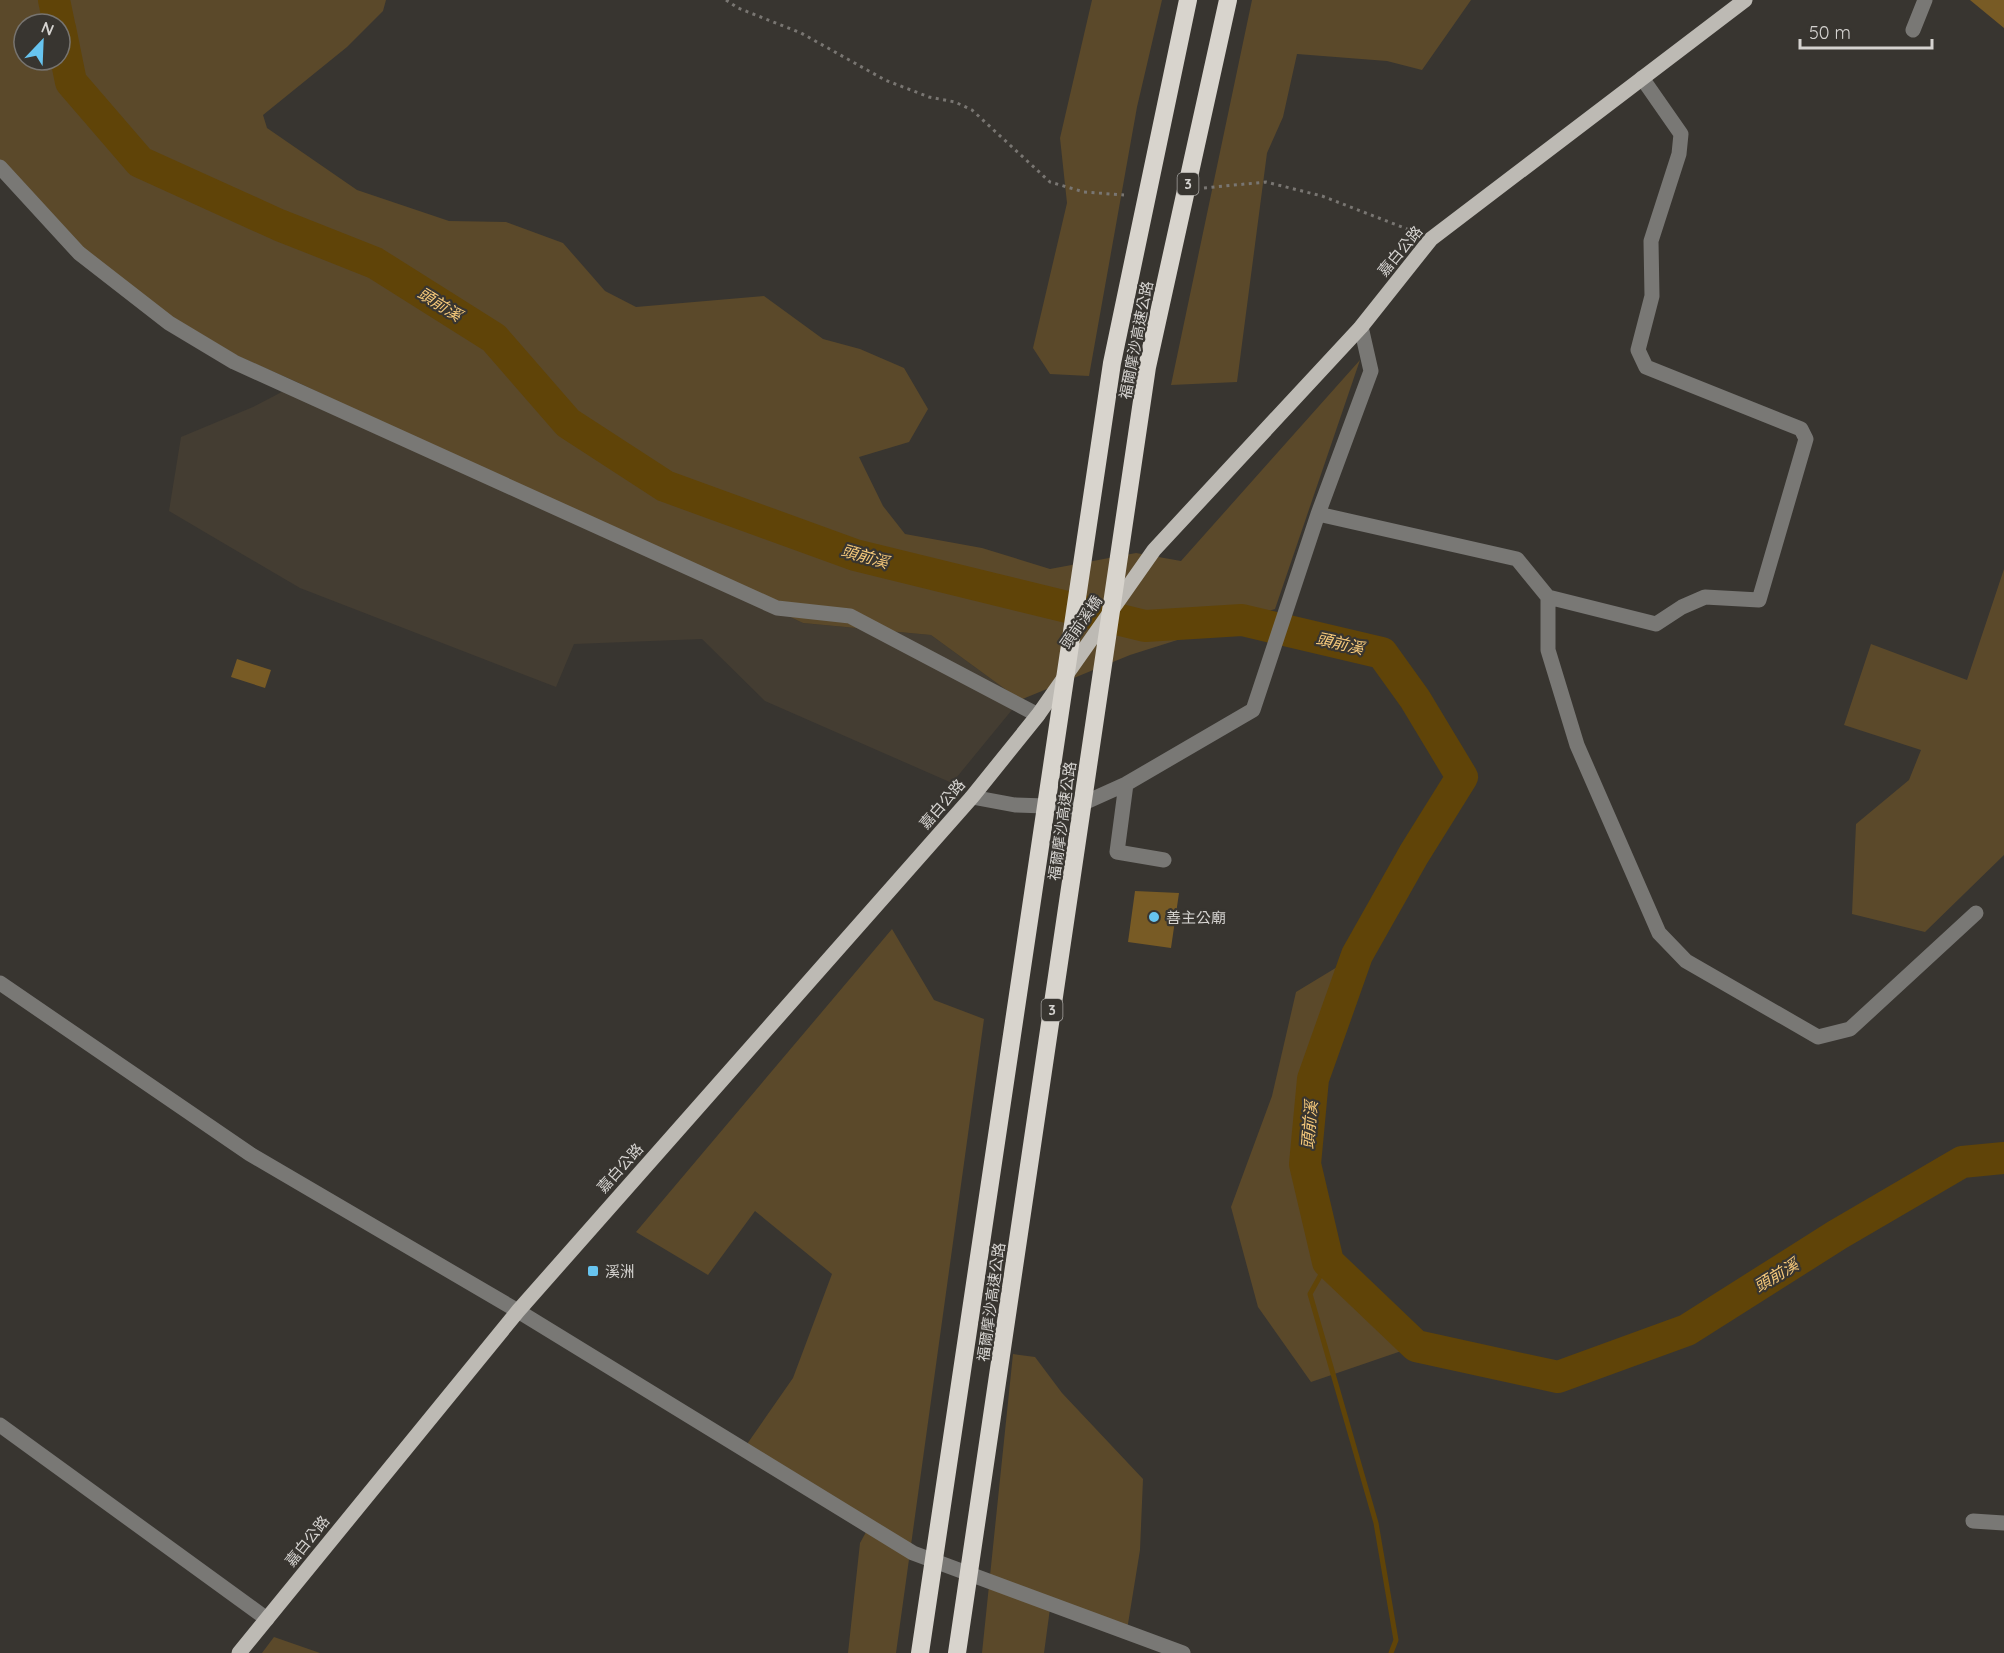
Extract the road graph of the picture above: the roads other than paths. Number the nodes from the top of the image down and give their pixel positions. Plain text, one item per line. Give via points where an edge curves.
1 (1188, 0) edge
2 (1228, 0) edge
3 (1745, 0) edge
4 (1925, 0) edge
5 (1913, 30) dead end
6 (1642, 78) junction
7 (0, 166) edge
8 (1361, 327) junction
9 (1318, 514) junction
10 (1154, 550) joint
11 (1548, 597) junction
12 (1038, 715) junction
13 (1126, 784) junction
14 (972, 797) junction
15 (1164, 860) dead end
16 (1976, 913) dead end
17 (0, 983) edge
18 (518, 1311) junction
19 (0, 1425) edge
20 (1973, 1521) dead end
21 (2004, 1523) edge
22 (267, 1619) junction
23 (920, 1650) edge
24 (239, 1653) edge
25 (957, 1653) edge
26 (1183, 1653) edge

1 - 23 highway, 福爾摩沙高速公路 via 1112,363
2 - 25 highway, 福爾摩沙高速公路 / 3 via 1147,367
3 - 6 main road, 嘉白公路
4 - 5 street
6 - 8 main road, 嘉白公路 via 1431,238
6 - 11 street via 1681,134 1679,154 1651,241 1652,296 1638,350 1646,367 1801,429 1806,439 1759,600 1705,597 1656,624
7 - 12 street via 79,253 169,323 234,362 777,608 850,616
8 - 9 street via 1371,371
8 - 10 main road, 嘉白公路
9 - 11 street via 1517,559
9 - 13 street via 1253,710
10 - 12 main road, 頭前溪橋
11 - 16 street via 1548,650 1577,745 1659,933 1686,961 1818,1037 1850,1029
12 - 14 main road, 嘉白公路
13 - 14 street via 1075,807 1015,805
13 - 15 street via 1117,852
14 - 18 main road, 嘉白公路
17 - 18 street via 250,1154
18 - 22 main road, 嘉白公路
18 - 26 street via 913,1553
19 - 22 street
20 - 21 street
22 - 24 main road, 嘉白公路

